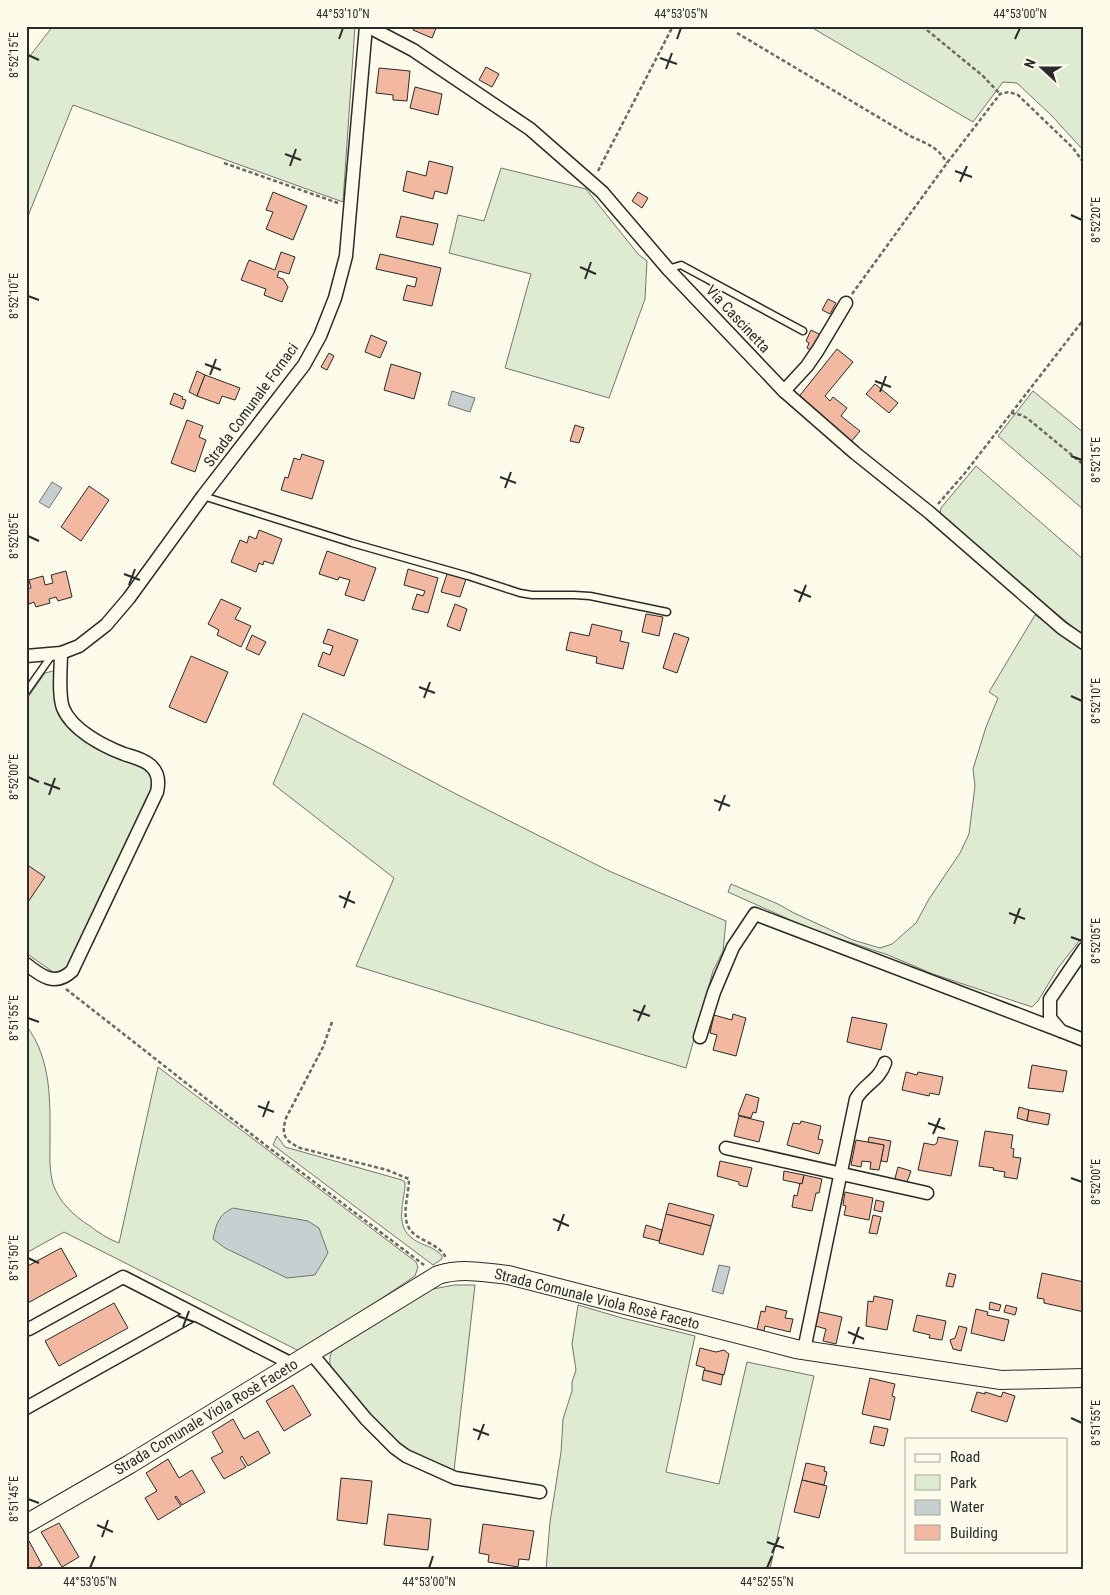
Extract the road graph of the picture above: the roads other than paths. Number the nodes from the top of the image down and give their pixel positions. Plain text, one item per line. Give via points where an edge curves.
1 (366, 26) edge
2 (668, 269) junction
3 (846, 303) road end
4 (803, 331) dead end
5 (784, 392) junction
6 (203, 496) junction
7 (667, 612) dead end
8 (1084, 643) edge
9 (56, 654) junction
10 (26, 656) edge
11 (26, 692) edge
12 (1084, 949) edge
13 (26, 964) edge
14 (1061, 1031) junction
15 (700, 1037) dead end
16 (1084, 1040) edge
17 (885, 1063) dead end
18 (726, 1148) dead end
19 (839, 1173) junction
20 (927, 1193) dead end
21 (194, 1314) junction
22 (29, 1329) dead end
23 (804, 1350) junction
24 (311, 1353) junction
25 (292, 1364) junction
26 (1084, 1378) edge
27 (26, 1408) edge
28 (540, 1492) dead end
29 (26, 1524) edge

1 - 2 street, Via Cascinetta via 413,50 530,129 602,192
1 - 6 street, Strada Comunale Fornaci via 346,256 335,298 304,365
2 - 4 lane via 681,265
2 - 5 street, Via Cascinetta
3 - 5 street via 807,366
5 - 8 street, Via Cascinetta via 1062,628
6 - 7 lane via 520,593 590,596
6 - 9 street, Strada Comunale Fornaci via 106,625 79,646
9 - 10 street, Strada Comunale Fornaci
9 - 11 lane
9 - 13 street via 64,710 69,718 96,740 150,765 159,785 72,971 64,978 54,979 42,976
12 - 14 street via 1050,999 1050,1018
14 - 15 street via 755,914 733,947
14 - 16 street
17 - 19 street via 879,1075 858,1094
18 - 19 street
19 - 20 street
19 - 23 street
21 - 22 street via 122,1278
21 - 25 street
21 - 27 street
23 - 24 street, Strada Comunale Viola Rosè Faceto via 508,1275 468,1270 444,1273
23 - 26 street, Strada Comunale Viola Rosè Faceto via 1001,1380
24 - 25 street, Strada Comunale Viola Rosè Faceto
24 - 28 street via 366,1419 406,1456 455,1478
25 - 29 street, Strada Comunale Viola Rosè Faceto

